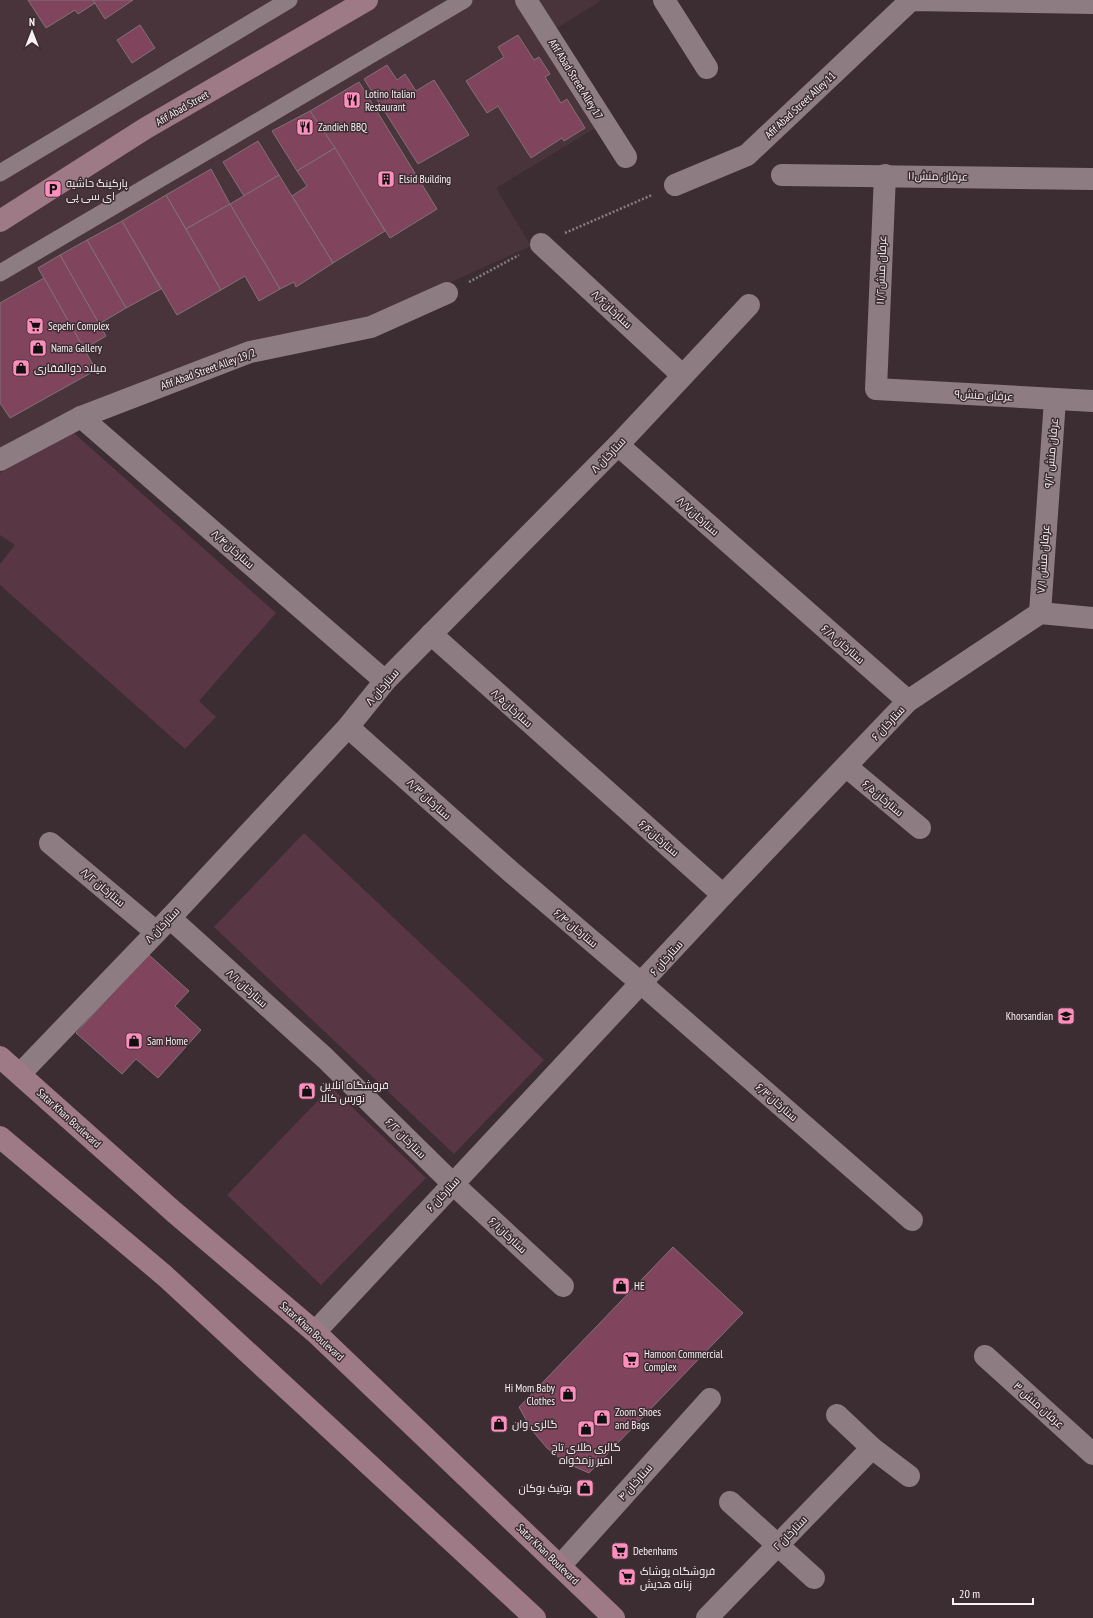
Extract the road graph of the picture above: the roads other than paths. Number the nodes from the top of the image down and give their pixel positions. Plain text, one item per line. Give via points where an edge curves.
1 (289, 0) edge
2 (367, 0) edge
3 (464, 0) edge
4 (526, 0) edge
5 (664, 0) edge
6 (910, 0) edge
7 (1093, 3) edge
8 (706, 68) dead end
9 (626, 157) dead end
10 (0, 174) edge
11 (782, 175) dead end
12 (885, 175) junction
13 (1093, 179) edge
14 (675, 185) dead end
15 (0, 221) edge
16 (542, 244) dead end
17 (0, 273) edge
18 (447, 293) dead end
19 (749, 305) dead end
20 (682, 375) junction
21 (876, 389) joint
22 (1055, 400) junction
23 (1093, 401) edge
24 (81, 417) junction
25 (618, 445) junction
26 (0, 460) edge
27 (1046, 506) joint
28 (778, 587) joint
29 (1040, 613) junction
30 (1093, 618) edge
31 (431, 634) junction
32 (385, 681) junction
33 (908, 701) junction
34 (348, 727) junction
35 (847, 767) junction
36 (594, 781) joint
37 (920, 828) dead end
38 (50, 843) dead end
39 (510, 872) joint
40 (723, 895) junction
41 (163, 925) junction
42 (642, 984) junction
43 (0, 1057) edge
44 (325, 1058) joint
45 (20, 1074) junction
46 (0, 1137) edge
47 (453, 1184) junction
48 (912, 1220) dead end
49 (563, 1286) dead end
50 (315, 1332) junction
51 (985, 1356) dead end
52 (710, 1399) dead end
53 (837, 1415) dead end
54 (872, 1448) junction
55 (1093, 1454) edge
56 (909, 1476) dead end
57 (730, 1502) dead end
58 (777, 1546) junction
59 (560, 1566) junction
60 (814, 1578) dead end
61 (535, 1618) edge
62 (614, 1618) edge
63 (707, 1618) edge

1 - 10 street
2 - 15 main road, Afif Abad Street via 146,128
3 - 17 street
4 - 9 street, Afif Abad Street Alley 17
5 - 8 street
6 - 7 street
6 - 14 street, Afif Abad Street Alley 11 via 747,155
11 - 12 street, عرفان منش۱۱
12 - 13 street, عرفان منش۱۱
12 - 21 street, عرفان منش۱۱/۲
16 - 20 street, ستارخان۸/۶
18 - 24 street, Afif Abad Street Alley 19/2 via 371,327 250,352
19 - 20 street, ستارخان ۸
20 - 25 street, ستارخان ۸
21 - 22 street, عرفان منش۹
22 - 23 street, عرفان منش۹
22 - 27 street, عرفان منش ۹/۲
24 - 26 street, Afif Abad Street Alley 19/2
24 - 32 street, ستارخان۸/۴
25 - 28 street, ستارخان۸/۷
25 - 31 street, ستارخان ۸
27 - 29 street, عرفان منش ۷/۱
28 - 33 street, ستارخان ۶/۸
29 - 30 street
29 - 33 street, ستارخان ۶
31 - 32 street, ستارخان ۸
31 - 36 street, ستارخان۸/۵
32 - 34 street, ستارخان ۸
33 - 35 street, ستارخان ۶
34 - 39 street, ستارخان ۸/۳
34 - 41 street, ستارخان ۸
35 - 37 street, ستارخان۶/۵
35 - 40 street, ستارخان ۶
36 - 40 street, ستارخان۶/۶
38 - 41 street, ستارخان ۸/۲
39 - 42 street, ستارخان ۶/۴
40 - 42 street, ستارخان ۶
41 - 44 street, ستارخان ۸/۱
41 - 45 street, ستارخان ۸
42 - 47 street, ستارخان ۶
42 - 48 street, ستارخان۶/۳
43 - 45 main road, Satar Khan Boulevard
44 - 47 street, ستارخان ۶/۲
45 - 50 main road, Satar Khan Boulevard via 174,1212
46 - 61 main road via 166,1276
47 - 49 street, ستارخان۶/۱
47 - 50 street, ستارخان ۶
50 - 59 main road, Satar Khan Boulevard
51 - 55 street, ۳ عرفان منش
52 - 59 street, ۴ ستارخان
53 - 54 street
54 - 56 street
54 - 58 street, ۲ ستارخان
57 - 58 street
58 - 60 street
58 - 63 street, ۲ ستارخان
59 - 62 main road, Satar Khan Boulevard

